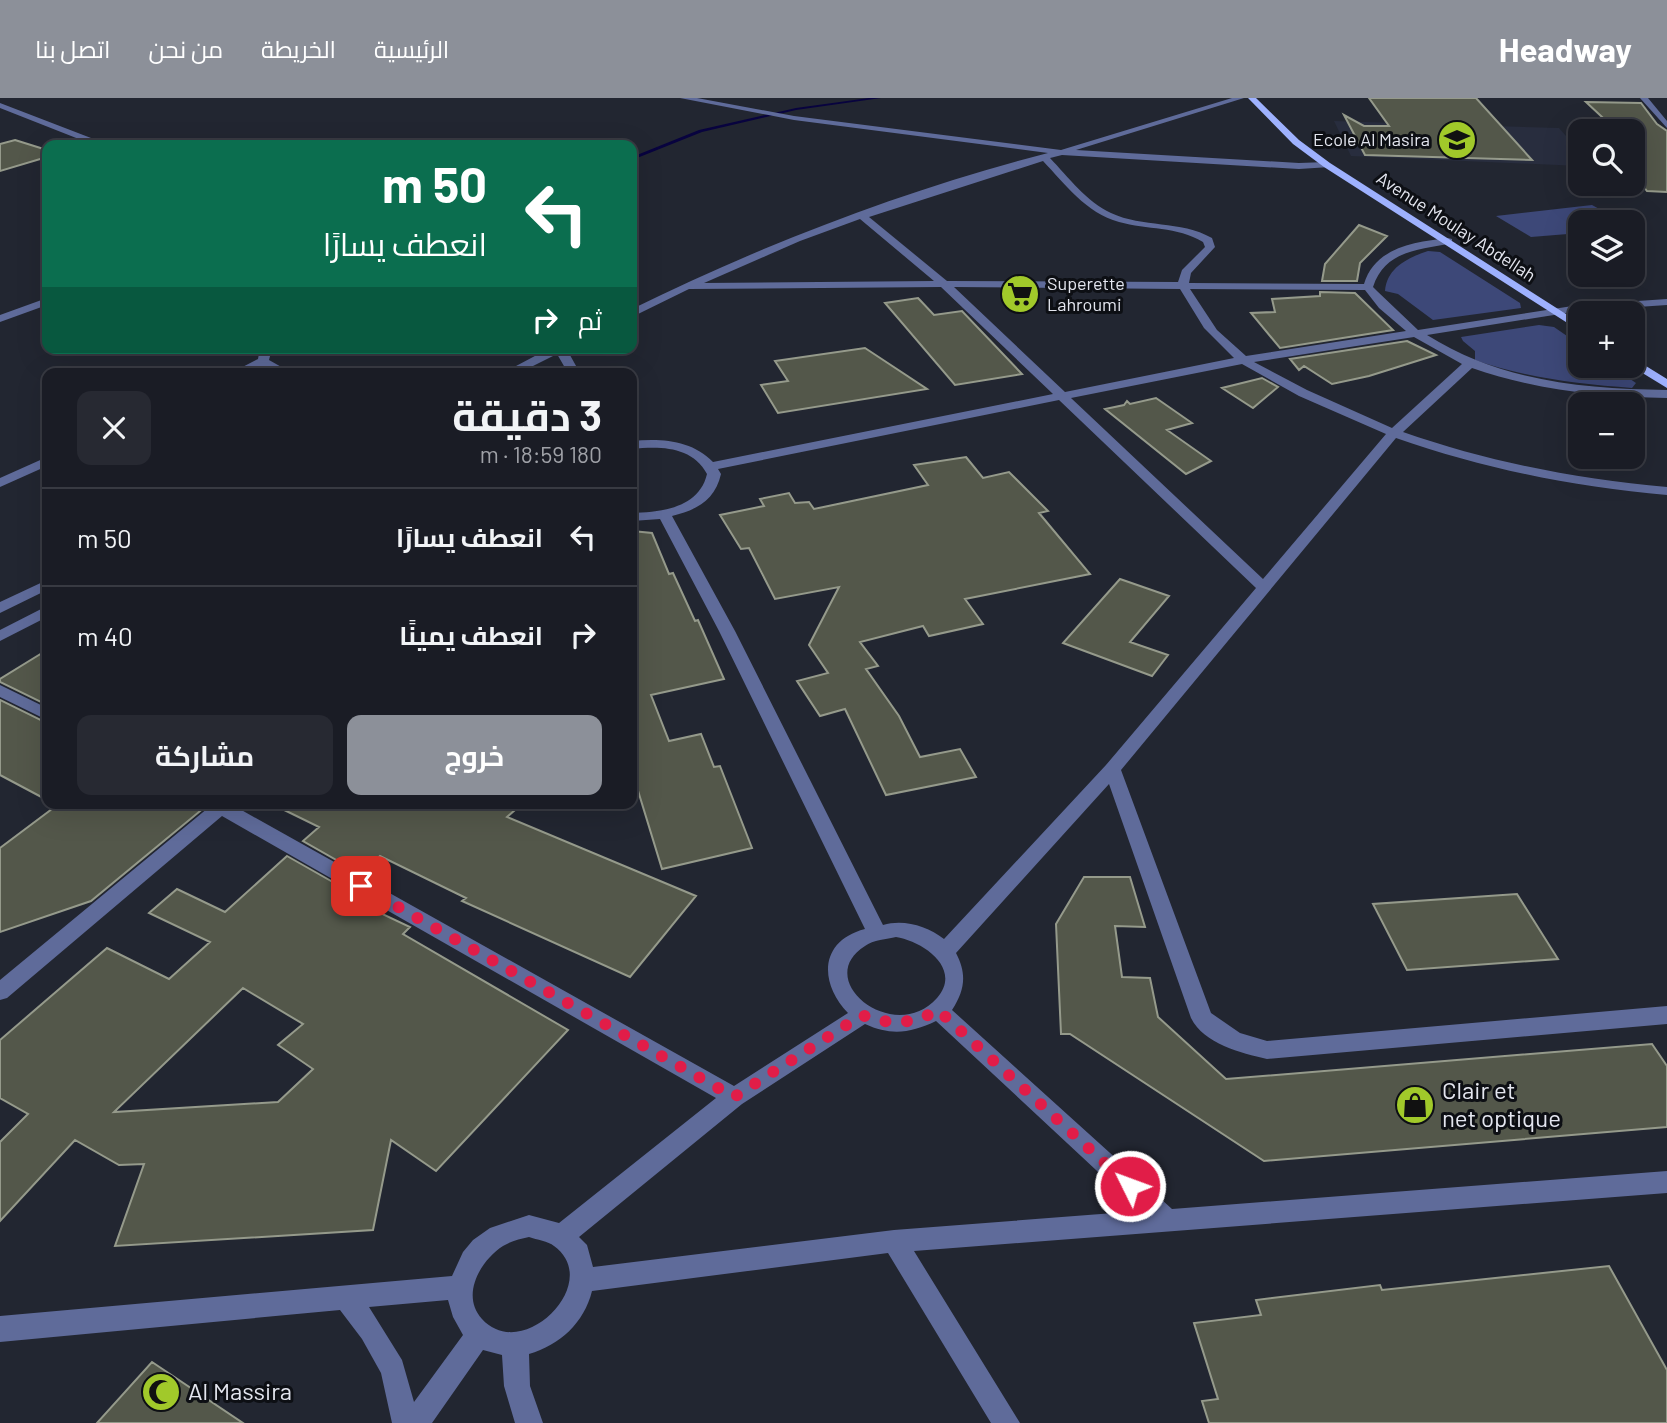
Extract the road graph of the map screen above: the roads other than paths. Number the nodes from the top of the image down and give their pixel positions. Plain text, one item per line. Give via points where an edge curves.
1 (684, 98) edge
2 (1240, 98) edge
3 (1252, 98) edge
4 (1644, 98) edge
5 (0, 105) edge
6 (1667, 126) edge
7 (88, 140) edge
8 (1058, 152) junction
9 (1044, 157) junction
10 (1327, 165) junction
11 (862, 216) junction
12 (1447, 241) junction
13 (944, 284) junction
14 (1183, 285) junction
15 (687, 286) junction
16 (1368, 287) junction
17 (1667, 302) edge
18 (42, 303) edge
19 (637, 311) edge
20 (1555, 312) junction
21 (0, 318) edge
22 (1568, 320) edge
23 (1417, 333) junction
24 (548, 354) edge
25 (264, 355) edge
26 (1243, 360) junction
27 (1469, 364) junction
28 (244, 368) edge
29 (280, 368) edge
30 (519, 368) edge
31 (1645, 370) edge
32 (1667, 384) edge
33 (1667, 394) edge
34 (1064, 396) junction
35 (1393, 434) junction
36 (637, 445) edge
37 (42, 463) edge
38 (711, 466) junction
39 (0, 483) edge
40 (1667, 491) edge
41 (664, 514) junction
42 (637, 517) edge
43 (42, 587) edge
44 (1263, 587) junction
45 (0, 608) edge
46 (42, 614) edge
47 (0, 636) edge
48 (0, 690) edge
49 (42, 712) edge
50 (1112, 769) junction
51 (212, 809) edge
52 (224, 809) edge
53 (876, 931) junction
54 (945, 952) junction
55 (0, 992) edge
56 (938, 1010) junction
57 (862, 1015) junction
58 (1667, 1015) edge
59 (734, 1097) junction
60 (1667, 1182) edge
61 (1168, 1221) junction
62 (563, 1235) junction
63 (894, 1241) junction
64 (584, 1280) junction
65 (460, 1287) junction
66 (345, 1297) junction
67 (0, 1329) edge
68 (479, 1334) junction
69 (515, 1344) junction
70 (406, 1423) edge
71 (416, 1423) edge
72 (529, 1423) edge
73 (1006, 1423) edge

1 - 8 street via 794,118
2 - 8 street
3 - 10 main road, Avenue Moulay Abdellah via 1296,142
4 - 6 street
5 - 7 street
8 - 9 street
8 - 10 street
9 - 11 street
9 - 14 street via 1108,215 1189,231 1208,240 1210,247 1186,272
10 - 12 main road, Avenue Moulay Abdellah
11 - 13 street
11 - 15 street
12 - 16 street via 1394,254 1375,268
12 - 20 main road, Avenue Moulay Abdellah
13 - 14 street
13 - 15 street
13 - 34 street
14 - 16 street
14 - 26 street via 1217,338
15 - 19 street
16 - 23 street
17 - 20 street
18 - 21 street
20 - 22 main road, Avenue Moulay Abdellah
20 - 23 street
23 - 26 street
23 - 27 street
24 - 30 street
25 - 28 street
25 - 29 street
26 - 34 street
26 - 35 street via 1356,420
27 - 33 street via 1571,389
27 - 35 street
31 - 32 main road
34 - 38 street
34 - 44 street
35 - 40 street via 1446,451 1587,483
35 - 44 street
36 - 38 street via 677,446
37 - 39 street
38 - 41 street via 714,482 702,497
41 - 42 street
41 - 53 street
43 - 45 street
44 - 50 street
46 - 47 street
48 - 49 street
50 - 54 street
50 - 58 street via 1202,1018 1237,1041 1267,1050
51 - 55 street
52 - 59 street
53 - 54 street via 915,932
53 - 57 street via 847,947 835,975 848,1004
54 - 56 street via 955,982 950,998
56 - 57 street via 902,1024
56 - 61 street
57 - 59 street
59 - 62 street
60 - 61 street
61 - 63 street
62 - 64 street via 582,1262
62 - 65 street via 529,1226 492,1239 466,1268
63 - 64 street
63 - 73 street
64 - 69 street via 579,1298 561,1323 535,1340
65 - 66 street
65 - 68 street via 466,1321
66 - 67 street
66 - 70 street via 393,1369
68 - 69 street
68 - 71 street
69 - 72 street via 517,1386

